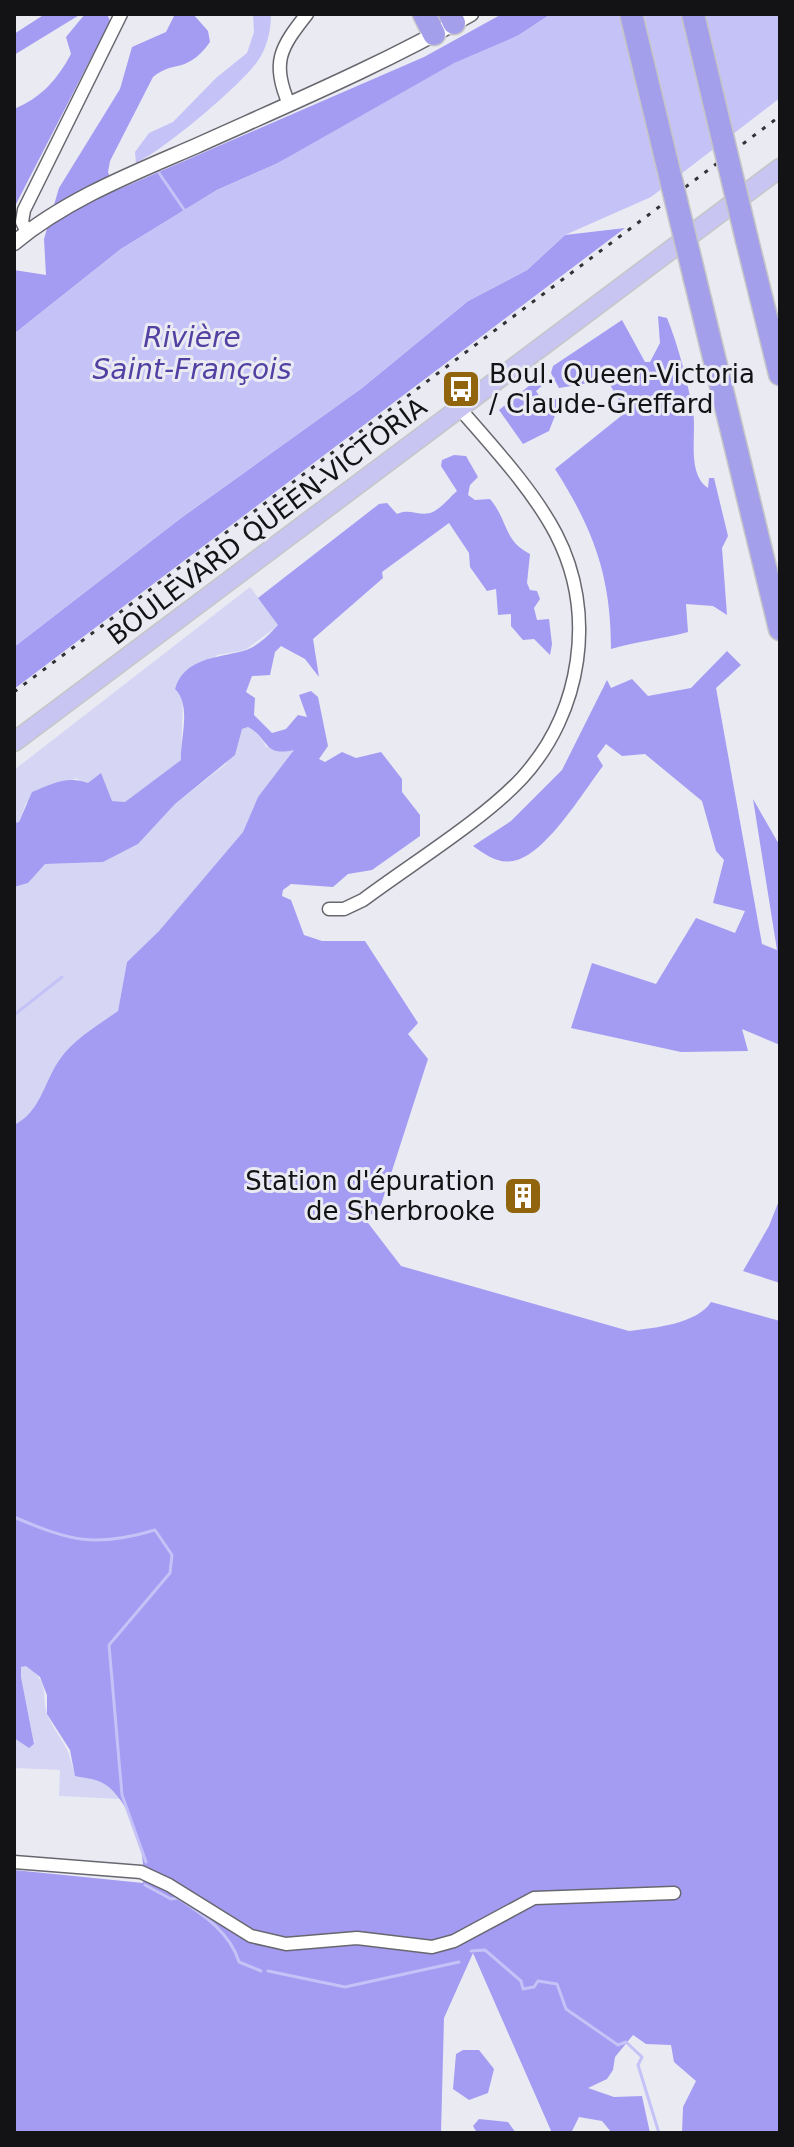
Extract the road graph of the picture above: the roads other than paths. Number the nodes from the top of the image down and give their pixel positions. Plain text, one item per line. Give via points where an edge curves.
1 (121, 14) edge
2 (307, 14) edge
3 (631, 14) edge
4 (693, 14) edge
5 (458, 17) edge
6 (429, 24) edge
7 (289, 104) junction
8 (780, 168) edge
9 (27, 232) junction
10 (14, 243) edge
11 (780, 374) edge
12 (460, 409) junction
13 (780, 629) edge
14 (14, 742) edge
15 (329, 909) dead end
16 (14, 1862) edge
17 (674, 1893) dead end

1 - 9 street via 24,210
2 - 7 street via 278,63
3 - 13 highway, bridge
4 - 11 highway, bridge
5 - 6 street
6 - 7 street
7 - 9 street via 130,175
8 - 12 main road, BOULEVARD QUEEN-VICTORIA
9 - 10 street
12 - 14 main road, BOULEVARD QUEEN-VICTORIA
12 - 15 street via 547,519 565,555 579,613 570,693 546,747 507,793 363,900
16 - 17 street via 141,1872 251,1936 286,1944 357,1938 432,1947 454,1941 534,1898

